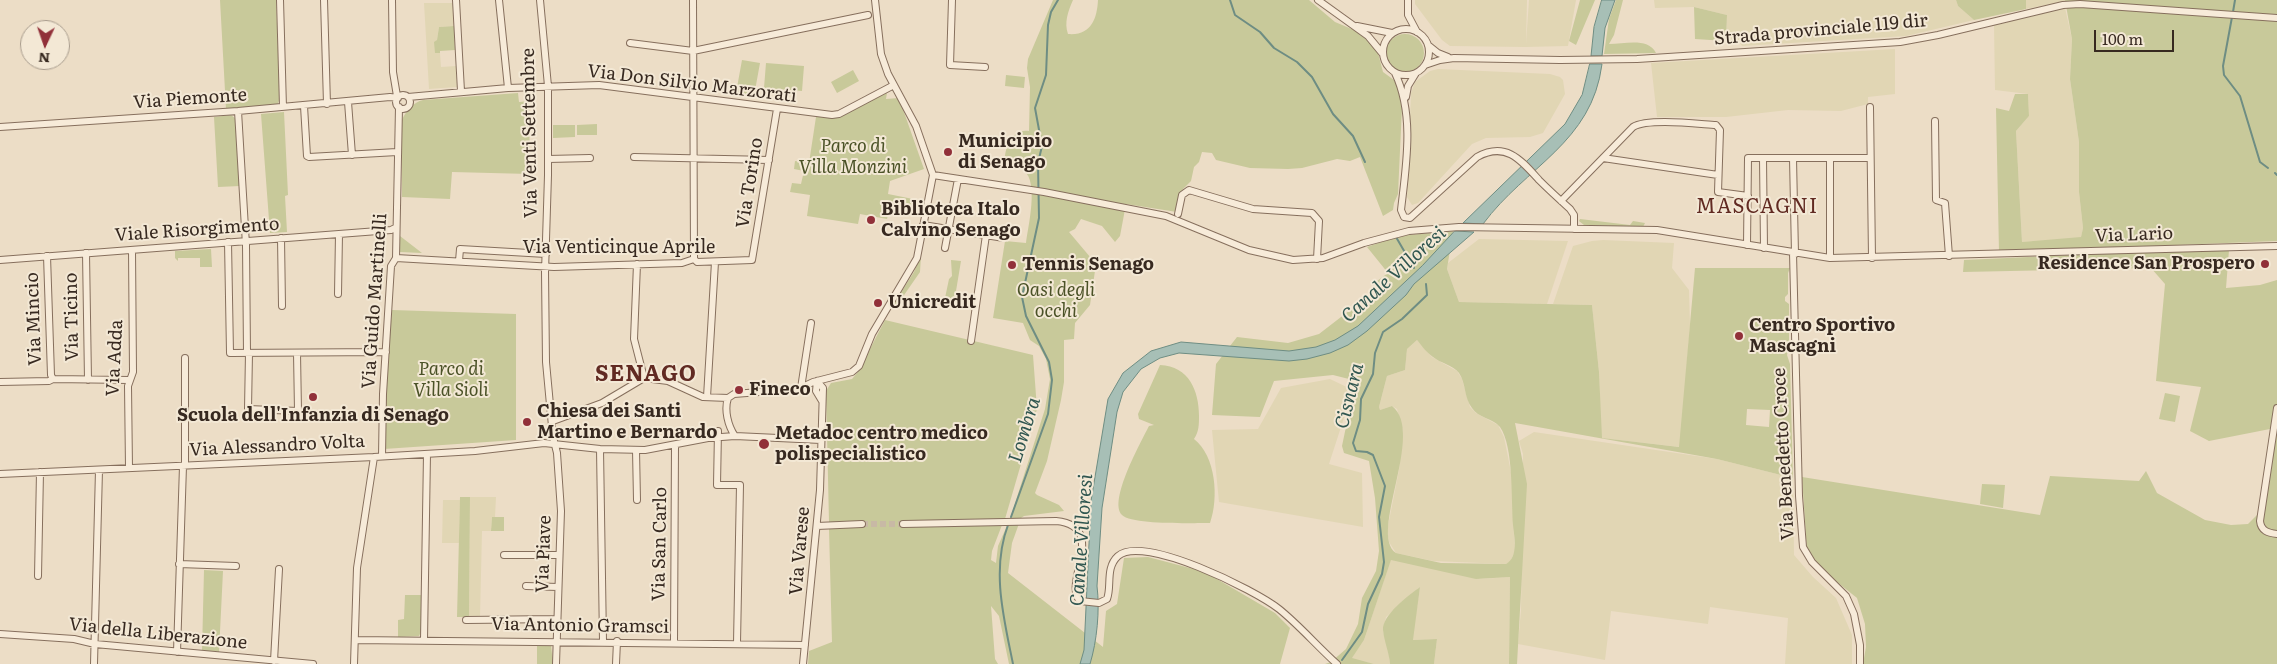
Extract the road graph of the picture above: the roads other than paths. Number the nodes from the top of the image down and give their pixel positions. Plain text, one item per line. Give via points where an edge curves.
1 (280, 0) edge
2 (324, 0) edge
3 (392, 0) edge
4 (456, 0) edge
5 (499, 0) edge
6 (540, 0) edge
7 (693, 0) edge
8 (876, 0) edge
9 (952, 0) edge
10 (1318, 0) edge
11 (1408, 0) edge
12 (868, 15) dead end
13 (1408, 15) junction
14 (2277, 18) edge
15 (1354, 25) junction
16 (1395, 32) junction
17 (1416, 32) junction
18 (630, 43) dead end
19 (1428, 45) junction
20 (693, 51) junction
21 (1382, 53) junction
22 (1454, 58) junction
23 (1425, 66) junction
24 (985, 67) dead end
25 (1395, 73) junction
26 (1416, 73) junction
27 (395, 85) junction
28 (894, 85) junction
29 (548, 86) junction
30 (508, 88) junction
31 (461, 91) junction
32 (384, 98) junction
33 (403, 98) junction
34 (693, 98) junction
35 (1405, 101) junction
36 (348, 102) junction
37 (327, 104) junction
38 (304, 106) junction
39 (283, 107) junction
40 (400, 107) junction
41 (1870, 107) dead end
42 (777, 109) junction
43 (238, 111) junction
44 (1935, 121) dead end
45 (0, 127) edge
46 (397, 152) junction
47 (352, 155) junction
48 (634, 156) dead end
49 (693, 157) junction
50 (590, 158) dead end
51 (1603, 158) junction
52 (1763, 158) junction
53 (1793, 158) junction
54 (1830, 158) junction
55 (1870, 158) junction
56 (548, 159) junction
57 (769, 160) junction
58 (933, 175) junction
59 (1718, 175) junction
60 (958, 179) junction
61 (1748, 196) junction
62 (1561, 201) junction
63 (1178, 214) dead end
64 (923, 225) junction
65 (396, 228) junction
66 (1574, 228) junction
67 (948, 229) junction
68 (339, 234) junction
69 (986, 236) junction
70 (281, 238) junction
71 (1004, 238) dead end
72 (245, 241) junction
73 (228, 242) junction
74 (1747, 245) junction
75 (2277, 246) edge
76 (945, 248) dead end
77 (1764, 248) junction
78 (132, 250) junction
79 (86, 253) junction
80 (1794, 253) junction
81 (546, 254) junction
82 (47, 256) junction
83 (1948, 256) junction
84 (396, 258) junction
85 (1830, 258) junction
86 (1872, 258) junction
87 (694, 259) junction
88 (1317, 259) junction
89 (0, 260) edge
90 (460, 261) junction
91 (752, 261) joint
92 (715, 262) junction
93 (636, 264) junction
94 (545, 265) junction
95 (338, 294) dead end
96 (282, 306) dead end
97 (811, 323) dead end
98 (971, 341) dead end
99 (386, 352) junction
100 (248, 353) junction
101 (298, 353) junction
102 (185, 358) dead end
103 (644, 378) junction
104 (835, 378) junction
105 (53, 379) junction
106 (88, 380) junction
107 (129, 380) junction
108 (817, 381) junction
109 (0, 382) edge
110 (801, 388) junction
111 (823, 388) junction
112 (707, 397) junction
113 (728, 398) junction
114 (822, 401) junction
115 (2277, 408) edge
116 (553, 421) junction
117 (728, 424) junction
118 (718, 434) junction
119 (734, 436) junction
120 (821, 440) junction
121 (555, 445) junction
122 (676, 446) junction
123 (600, 449) junction
124 (636, 450) junction
125 (426, 454) junction
126 (374, 456) junction
127 (382, 456) junction
128 (184, 466) junction
129 (128, 468) junction
130 (99, 470) junction
131 (40, 472) junction
132 (0, 474) edge
133 (637, 500) dead end
134 (862, 524) tunnel mouth
135 (903, 524) tunnel mouth
136 (817, 526) junction
137 (2277, 534) edge
138 (504, 555) dead end
139 (559, 555) junction
140 (179, 564) junction
141 (236, 566) dead end
142 (279, 569) dead end
143 (38, 576) dead end
144 (526, 586) dead end
145 (558, 587) junction
146 (557, 619) junction
147 (466, 620) dead end
148 (0, 634) edge
149 (355, 640) junction
150 (424, 640) junction
151 (557, 641) junction
152 (603, 641) junction
153 (617, 641) junction
154 (674, 642) junction
155 (95, 644) junction
156 (737, 644) junction
157 (805, 645) junction
158 (177, 652) junction
159 (274, 661) junction
160 (94, 664) edge
161 (313, 664) edge
162 (354, 664) edge
163 (556, 664) edge
164 (616, 664) edge
165 (803, 664) edge
166 (1336, 664) edge
167 (1860, 664) edge

1 - 39 street
2 - 37 street
3 - 27 street
4 - 31 street
5 - 30 street
6 - 29 street, Via Venti Settembre
7 - 20 street
8 - 28 street via 881,54
9 - 24 street via 950,65
10 - 15 street
11 - 13 street
12 - 20 street
13 - 16 street
13 - 17 street
14 - 22 street, Strada provinciale 119 dir via 2080,4 2063,5 1900,42 1612,59
15 - 16 street
15 - 21 street
16 - 17 street via 1409,29
16 - 21 street via 1386,40
17 - 19 street
18 - 20 street
19 - 22 street, Strada provinciale 119 dir via 1442,55
19 - 23 street
20 - 34 street
21 - 25 street via 1386,65
22 - 23 street, Strada provinciale 119 dir
23 - 26 street
25 - 26 street via 1403,76
25 - 35 street
26 - 35 street via 1408,86
27 - 32 street via 392,93
27 - 33 street
28 - 42 street, Via Don Silvio Marzorati via 836,115
28 - 58 street via 916,126
29 - 30 street, Via Don Silvio Marzorati
29 - 34 street, Via Don Silvio Marzorati via 599,85
29 - 56 street, Via Venti Settembre
30 - 31 street, Via Don Silvio Marzorati
31 - 33 street, Via Don Silvio Marzorati
32 - 33 street, Via Piemonte
32 - 36 street, Via Piemonte
32 - 40 street
33 - 40 street, Via Guido Martinelli
33 - 40 street
34 - 42 street, Via Don Silvio Marzorati
34 - 49 street
35 - 62 street via 1406,156 1401,210 1404,217 1410,218 1423,209 1473,160 1493,151 1505,152 1522,161
36 - 37 street, Via Piemonte
36 - 47 street
37 - 38 street, Via Piemonte
38 - 39 street, Via Piemonte
38 - 47 street via 307,156
39 - 43 street, Via Piemonte
40 - 46 street, Via Guido Martinelli
41 - 55 street
42 - 57 street, Via Torino
43 - 45 street, Via Piemonte
43 - 72 street
44 - 83 street via 1936,200 1945,203
46 - 47 street
46 - 65 street, Via Guido Martinelli
48 - 49 street
49 - 57 street
49 - 87 street
50 - 56 street
51 - 59 street
51 - 59 street via 1636,125 1716,125 1720,130
51 - 62 street
52 - 53 street
52 - 61 street via 1748,158
52 - 77 street
53 - 54 street
53 - 80 street, Via Benedetto Croce
54 - 55 street
54 - 85 street
55 - 86 street
56 - 81 street, Via Venti Settembre
57 - 91 street, Via Torino
58 - 60 street, Via Lario
58 - 64 street
59 - 61 street via 1718,192
60 - 67 street
60 - 88 street, Via Lario via 1044,192 1172,218 1261,254 1293,260
61 - 74 street
62 - 66 street via 1574,215
63 - 88 street via 1182,195 1189,190 1253,209 1312,213 1319,221
64 - 67 street
64 - 104 street via 917,258 870,330 859,366
65 - 68 street, Viale Risorgimento
65 - 84 street, Via Guido Martinelli
66 - 74 street, Via Lario via 1669,232
66 - 88 street, Via Lario via 1459,227 1403,232
67 - 69 street
67 - 76 street
68 - 70 street, Viale Risorgimento
68 - 95 street
69 - 71 street
69 - 98 street
70 - 72 street, Viale Risorgimento
70 - 96 street
72 - 73 street, Viale Risorgimento
72 - 100 street
73 - 78 street, Viale Risorgimento
73 - 100 street via 230,353
74 - 77 street, Via Lario
75 - 83 street, Via Lario
77 - 80 street, Via Lario
78 - 79 street, Viale Risorgimento
78 - 107 street, Via Adda via 133,372
79 - 82 street, Viale Risorgimento
79 - 106 street, Via Ticino
80 - 85 street, Via Lario
80 - 167 street, Via Benedetto Croce via 1803,547 1812,562 1846,596 1854,614
81 - 90 street via 460,249
81 - 94 street, Via Venti Settembre
82 - 89 street, Viale Risorgimento
82 - 105 street, Via Mincio
83 - 86 street, Via Lario
84 - 90 street, Via Venticinque Aprile
84 - 99 street, Via Guido Martinelli via 391,266
85 - 86 street, Via Lario
87 - 92 street, Via Venticinque Aprile
87 - 93 street, Via Venticinque Aprile via 682,263
90 - 94 street, Via Venticinque Aprile
91 - 92 street, Via Venticinque Aprile
92 - 112 street
93 - 94 street, Via Venticinque Aprile
93 - 103 street via 634,339
94 - 116 street, Via Venti Settembre via 546,362
97 - 110 street
99 - 101 street
99 - 127 street, Via Guido Martinelli
100 - 101 street
100 - 101 street via 248,409 298,411
102 - 128 street
103 - 112 street via 668,381
103 - 116 street via 602,403
104 - 108 street
104 - 111 street
105 - 106 street
105 - 109 street
106 - 107 street
107 - 129 street, Via Adda
108 - 110 street
108 - 111 street
108 - 114 street via 816,391
110 - 113 street via 734,394
111 - 114 street
112 - 113 street
113 - 117 street
114 - 120 street, Via Varese
115 - 137 street via 2260,521 2265,531
116 - 121 street, Via Piave
117 - 118 street
117 - 119 street
118 - 119 street, Via Alessandro Volta
118 - 122 street, Via Alessandro Volta
118 - 156 street via 717,485 740,485
119 - 120 street, Via Alessandro Volta
120 - 136 street, Via Varese
121 - 123 street, Via Alessandro Volta
121 - 125 street, Via Alessandro Volta
121 - 139 street, Via Piave via 561,512
122 - 124 street, Via Alessandro Volta
122 - 154 street, Via San Carlo
123 - 124 street, Via Alessandro Volta
123 - 152 street
124 - 133 street
125 - 127 street, Via Alessandro Volta
125 - 150 street
126 - 127 street, Via Alessandro Volta
126 - 128 street, Via Alessandro Volta
126 - 149 street via 357,568
128 - 129 street, Via Alessandro Volta
128 - 140 street
129 - 130 street, Via Alessandro Volta
130 - 131 street, Via Alessandro Volta
130 - 155 street
131 - 132 street, Via Alessandro Volta
131 - 143 street
134 - 136 street
135 - 166 street via 1066,523 1081,539 1076,594 1083,602 1100,603 1108,598 1111,567 1122,553 1138,551 1190,563 1279,609
136 - 157 street, Via Varese
138 - 139 street
139 - 145 street, Via Piave
140 - 141 street
140 - 158 street
142 - 159 street
144 - 145 street
145 - 146 street, Via Piave
146 - 147 street
146 - 151 street, Via Piave
148 - 155 street, Via della Liberazione via 74,639
149 - 150 street, Via Antonio Gramsci
149 - 162 street
150 - 151 street, Via Antonio Gramsci
151 - 152 street, Via Antonio Gramsci
151 - 163 street, Via Piave
152 - 153 street, Via Antonio Gramsci
153 - 154 street, Via Antonio Gramsci
153 - 164 street
154 - 156 street, Via Antonio Gramsci
155 - 158 street, Via della Liberazione
155 - 160 street
156 - 157 street, Via Antonio Gramsci
157 - 165 street, Via Varese
158 - 159 street, Via della Liberazione
159 - 161 street, Via della Liberazione

